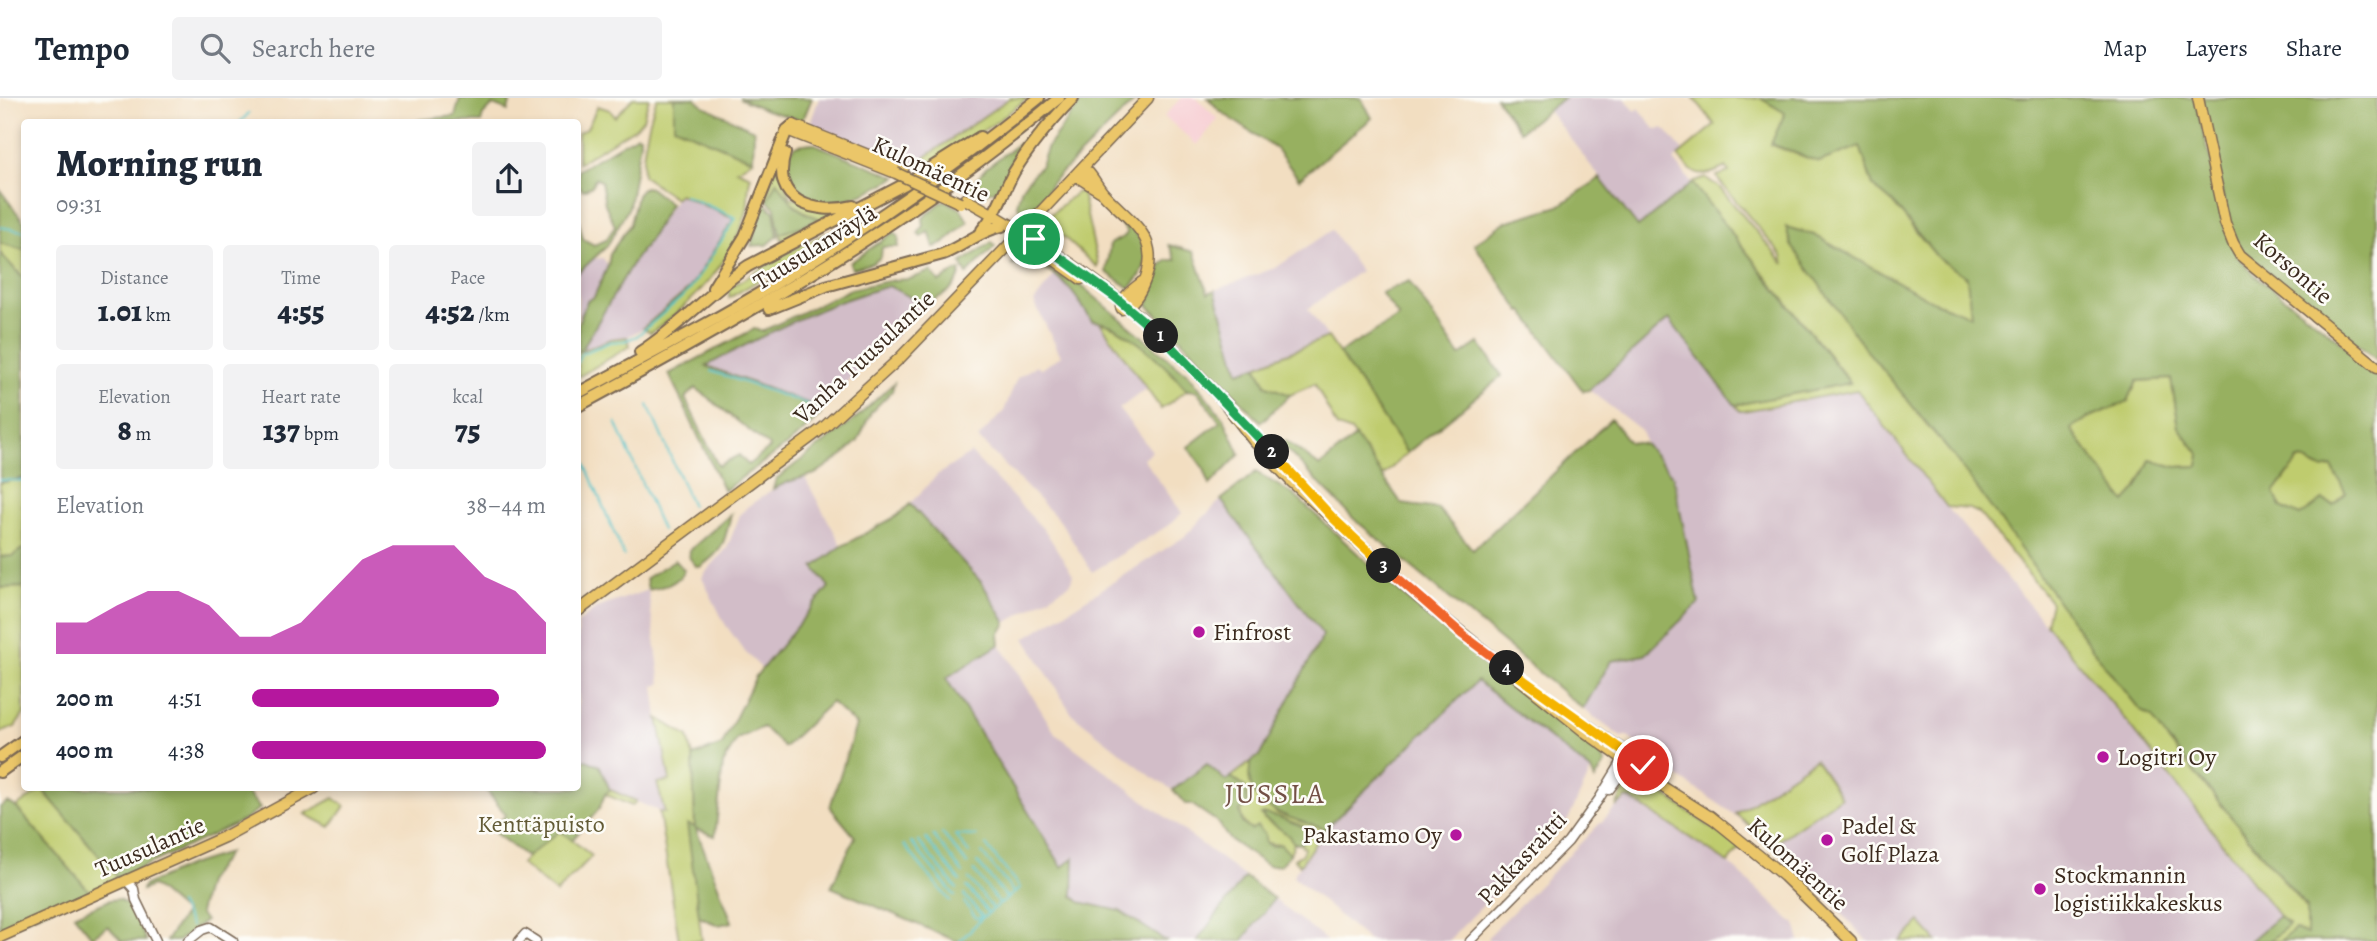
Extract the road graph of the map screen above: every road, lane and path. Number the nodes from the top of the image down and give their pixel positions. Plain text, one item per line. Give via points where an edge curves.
1 (1038, 98) edge
2 (1059, 98) edge
3 (1073, 98) edge
4 (1148, 98) edge
5 (2198, 98) edge
6 (791, 129) junction
7 (1079, 171) junction
8 (878, 197) junction
9 (993, 217) junction
10 (1002, 226) junction
11 (976, 237) junction
12 (698, 306) junction
13 (1123, 306) junction
14 (691, 346) junction
15 (2377, 367) edge
16 (595, 383) junction
17 (581, 391) edge
18 (581, 404) edge
19 (581, 609) edge
20 (21, 742) edge
21 (0, 757) edge
22 (21, 757) edge
23 (1628, 758) junction
24 (0, 772) edge
25 (308, 791) edge
26 (126, 880) junction
27 (0, 937) edge
28 (522, 937) edge
29 (156, 941) edge
30 (188, 941) edge
31 (233, 941) edge
32 (536, 941) edge
33 (1471, 941) edge
34 (1852, 941) edge

1 - 8 highway via 934,167
1 - 16 highway, Tuusulanväylä via 850,237 754,296
2 - 14 highway, Tuusulanväylä via 880,232
3 - 9 highway via 1025,155
4 - 7 main road, Vanha Tuusulantie
5 - 15 main road, Korsontie via 2225,223 2240,255
6 - 8 highway via 782,166 787,188 796,200 828,211
6 - 9 main road, Kulomäentie, bridge via 899,171
6 - 12 highway via 745,236
7 - 13 main road via 1081,179 1104,193 1146,237 1150,256 1145,279 1135,298
7 - 19 main road, Vanha Tuusulantie, bridge via 900,358 823,428
8 - 12 highway via 767,254
9 - 10 main road, Kulomäentie
9 - 11 highway
9 - 13 main road, Kulomäentie via 1072,264
10 - 11 highway
10 - 13 main road, Kulomäentie
11 - 14 highway via 943,254 803,294
12 - 16 highway
13 - 23 main road, Kulomäentie via 1185,361 1333,518 1420,598 1586,732
14 - 18 highway, Tuusulanväylä
16 - 17 highway, Tuusulanväylä
20 - 21 highway
22 - 24 highway
23 - 33 street, Pakkasraitti via 1568,842
23 - 34 main road, Kulomäentie via 1784,876
25 - 26 main road, Tuusulantie via 224,837
26 - 27 main road, Tuusulantie
26 - 29 street
28 - 32 street
30 - 31 street via 211,927

